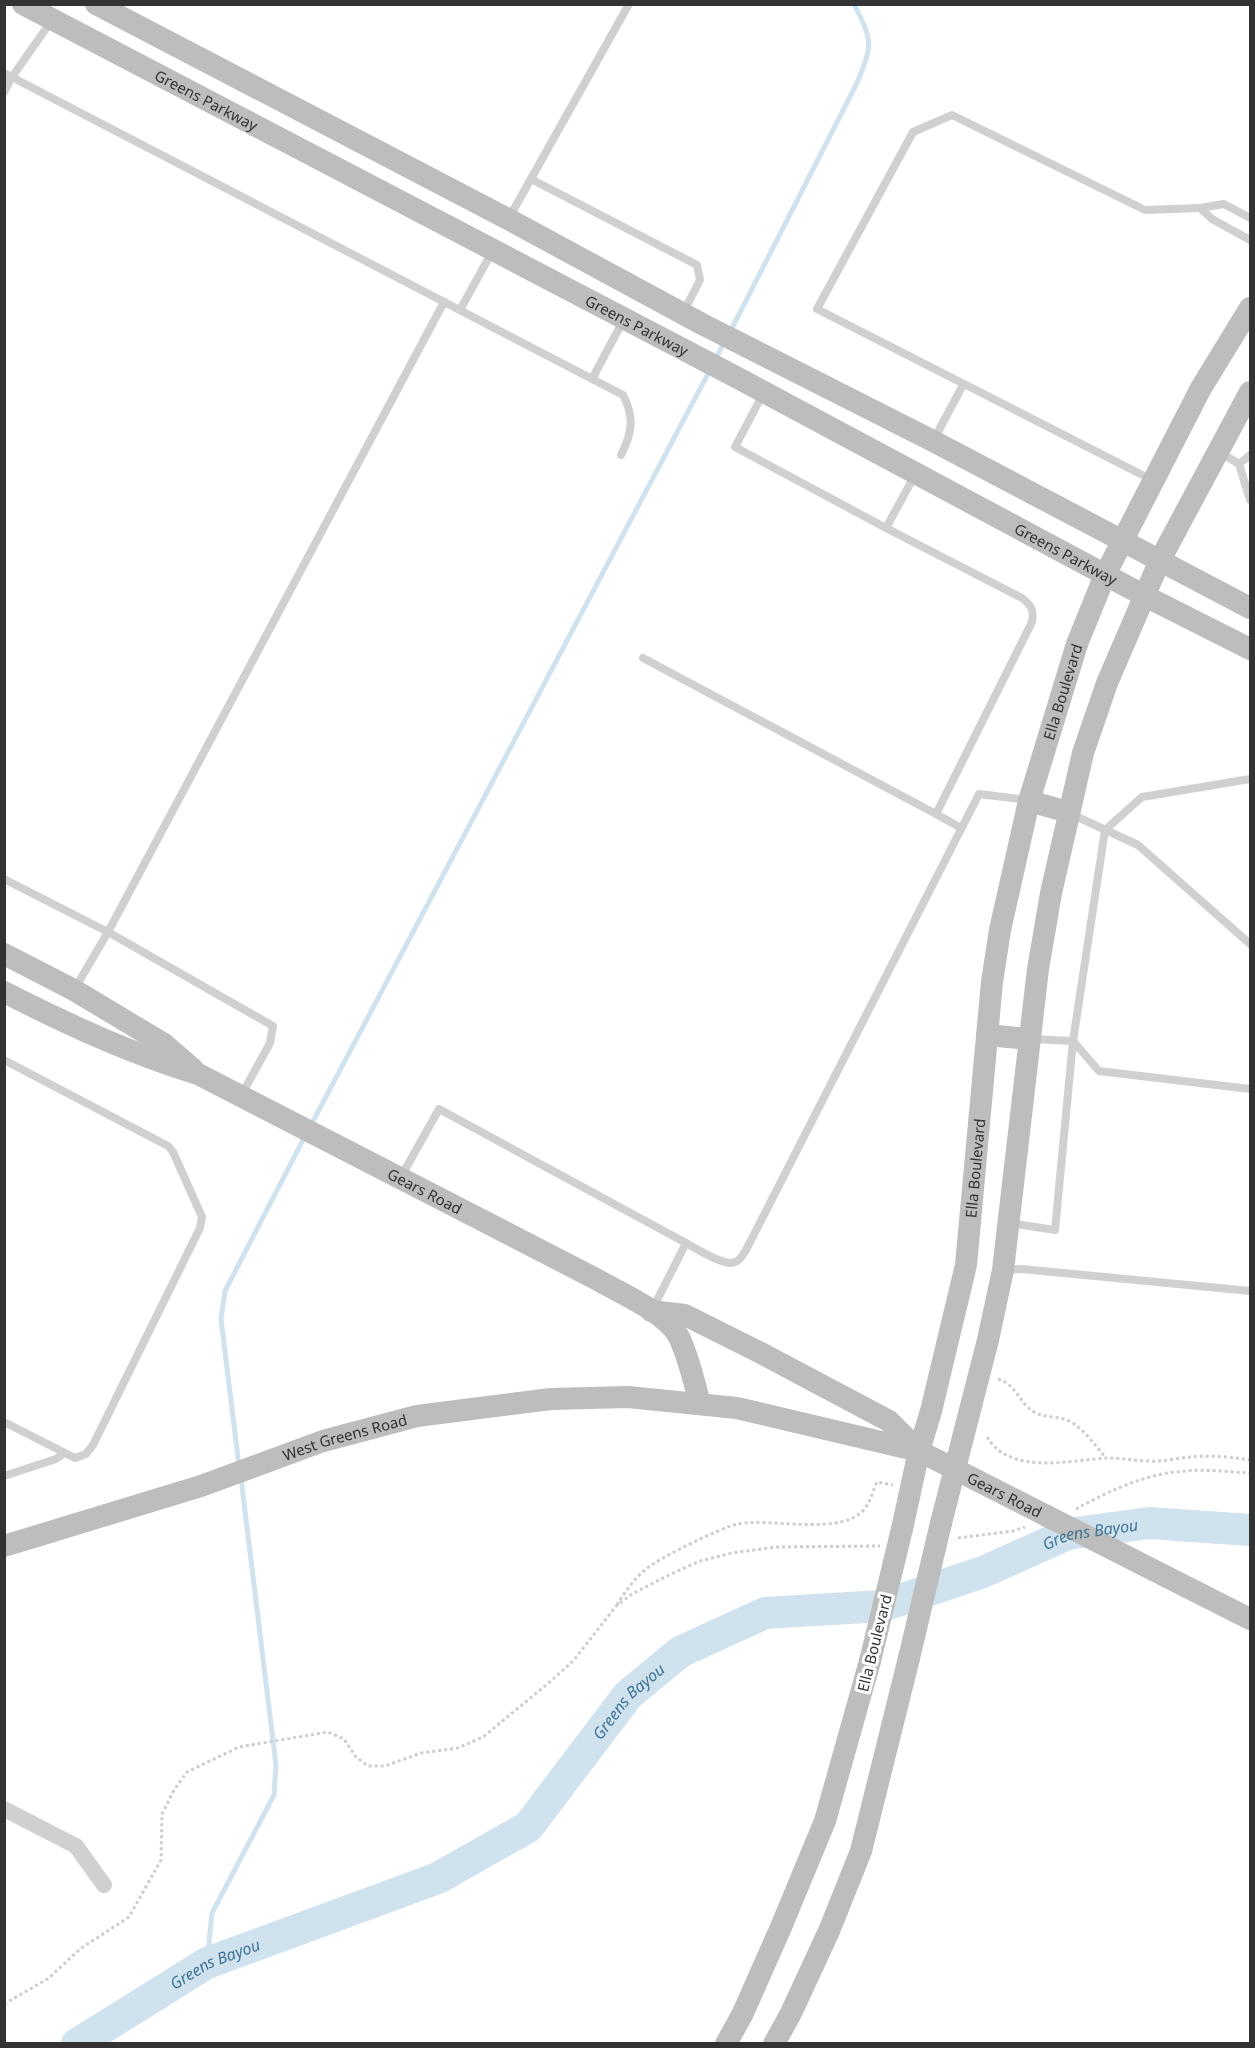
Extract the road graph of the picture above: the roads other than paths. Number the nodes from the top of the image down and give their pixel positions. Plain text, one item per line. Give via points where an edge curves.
1 (23, 4) edge
2 (96, 4) edge
3 (629, 4) edge
4 (58, 12) edge
5 (8, 75) edge
6 (4, 92) edge
7 (531, 179) junction
8 (1200, 208) junction
9 (1251, 218) edge
10 (508, 219) junction
11 (1251, 240) edge
12 (493, 250) junction
13 (444, 302) junction
14 (1251, 308) edge
15 (460, 310) junction
16 (693, 318) junction
17 (624, 319) junction
18 (592, 379) junction
19 (963, 385) junction
20 (764, 392) junction
21 (1251, 392) edge
22 (933, 441) junction
23 (1217, 451) junction
24 (621, 455) dead end
25 (1251, 455) edge
26 (1239, 464) junction
27 (916, 473) junction
28 (1152, 480) junction
29 (1251, 500) edge
30 (886, 528) junction
31 (1122, 539) junction
32 (1160, 560) junction
33 (1105, 574) junction
34 (1145, 596) junction
35 (1251, 608) edge
36 (1251, 649) edge
37 (643, 658) dead end
38 (1251, 779) edge
39 (1029, 801) junction
40 (1068, 812) junction
41 (936, 814) junction
42 (962, 828) junction
43 (1105, 830) junction
44 (4, 879) edge
45 (108, 932) junction
46 (1251, 944) edge
47 (4, 954) edge
48 (74, 990) junction
49 (4, 992) edge
50 (987, 1035) junction
51 (1029, 1039) junction
52 (1073, 1041) junction
53 (4, 1060) edge
54 (198, 1074) junction
55 (1251, 1089) edge
56 (241, 1096) junction
57 (400, 1179) junction
58 (1009, 1223) junction
59 (686, 1243) junction
60 (966, 1265) junction
61 (1002, 1270) junction
62 (1251, 1291) edge
63 (651, 1311) junction
64 (700, 1404) junction
65 (4, 1422) edge
66 (919, 1451) junction
67 (64, 1453) junction
68 (954, 1468) junction
69 (4, 1476) edge
70 (4, 1546) edge
71 (1251, 1619) edge
72 (4, 1809) edge
73 (104, 1885) dead end
74 (726, 2043) edge
75 (774, 2043) edge

1 - 4 main road, Greens Parkway
2 - 10 main road
3 - 7 lane
4 - 5 lane
4 - 12 main road, Greens Parkway
5 - 6 lane
5 - 13 lane
7 - 10 lane
7 - 16 lane via 697,266 700,280
8 - 9 lane via 1224,204
8 - 11 lane
8 - 19 lane via 1145,210 952,115 913,132 817,309
10 - 12 main road
10 - 16 main road
12 - 15 lane
12 - 17 main road, Greens Parkway
13 - 15 lane
13 - 45 lane
14 - 28 main road, Ella Boulevard via 1201,388
15 - 18 lane
16 - 22 main road
17 - 18 lane
17 - 20 main road, Greens Parkway
18 - 24 lane via 624,395 631,411 630,437
19 - 22 lane
19 - 28 lane
20 - 27 main road, Greens Parkway
20 - 30 lane via 735,447
21 - 23 main road
22 - 27 main road
22 - 31 main road
23 - 26 lane
23 - 32 main road
25 - 26 lane
26 - 29 lane
27 - 30 lane
27 - 33 main road, Greens Parkway
28 - 31 main road, Ella Boulevard
30 - 41 lane via 1022,598 1034,612
31 - 32 main road
31 - 33 main road, Ella Boulevard
32 - 34 main road
32 - 35 main road
33 - 34 main road, Greens Parkway
33 - 39 main road, Ella Boulevard via 1077,644
34 - 36 main road, Greens Parkway
34 - 40 main road via 1104,688
37 - 41 lane
38 - 43 lane via 1142,797
39 - 40 main road
39 - 42 lane via 979,794
39 - 50 main road, Ella Boulevard via 1000,930
40 - 43 lane
40 - 51 main road
41 - 42 lane
42 - 59 lane via 741,1259 723,1261
43 - 46 lane via 1138,845
43 - 52 lane
44 - 45 lane
45 - 48 lane
45 - 56 lane via 273,1026 270,1043
47 - 48 main road, Gears Road
48 - 54 main road, Gears Road via 164,1044
49 - 54 main road, Gears Road via 104,1040
50 - 51 main road
50 - 60 main road, Ella Boulevard
51 - 52 lane
51 - 58 main road
52 - 55 lane via 1099,1071
52 - 58 lane via 1055,1230
53 - 67 lane via 168,1146 202,1217 201,1228 93,1445 86,1454 75,1458
54 - 56 main road, Gears Road
56 - 57 main road, Gears Road
57 - 59 lane via 439,1109
57 - 63 main road, Gears Road
58 - 61 main road
59 - 63 lane
60 - 61 main road
60 - 66 main road, Ella Boulevard
61 - 62 lane
61 - 68 main road
63 - 64 main road, Gears Road via 678,1336
63 - 66 main road, Gears Road via 685,1315 759,1352 889,1421
64 - 66 main road, Gears Road via 737,1408
64 - 70 main road, West Greens Road via 617,1397 550,1399 417,1416 323,1442 201,1486
65 - 67 lane
66 - 68 main road, Gears Road
66 - 74 main road, Ella Boulevard, bridge via 870,1662 825,1821 743,2013
67 - 69 lane
68 - 71 main road, Gears Road, bridge
68 - 75 main road, bridge via 946,1531 929,1567 861,1851 829,1931
72 - 73 street via 76,1846

